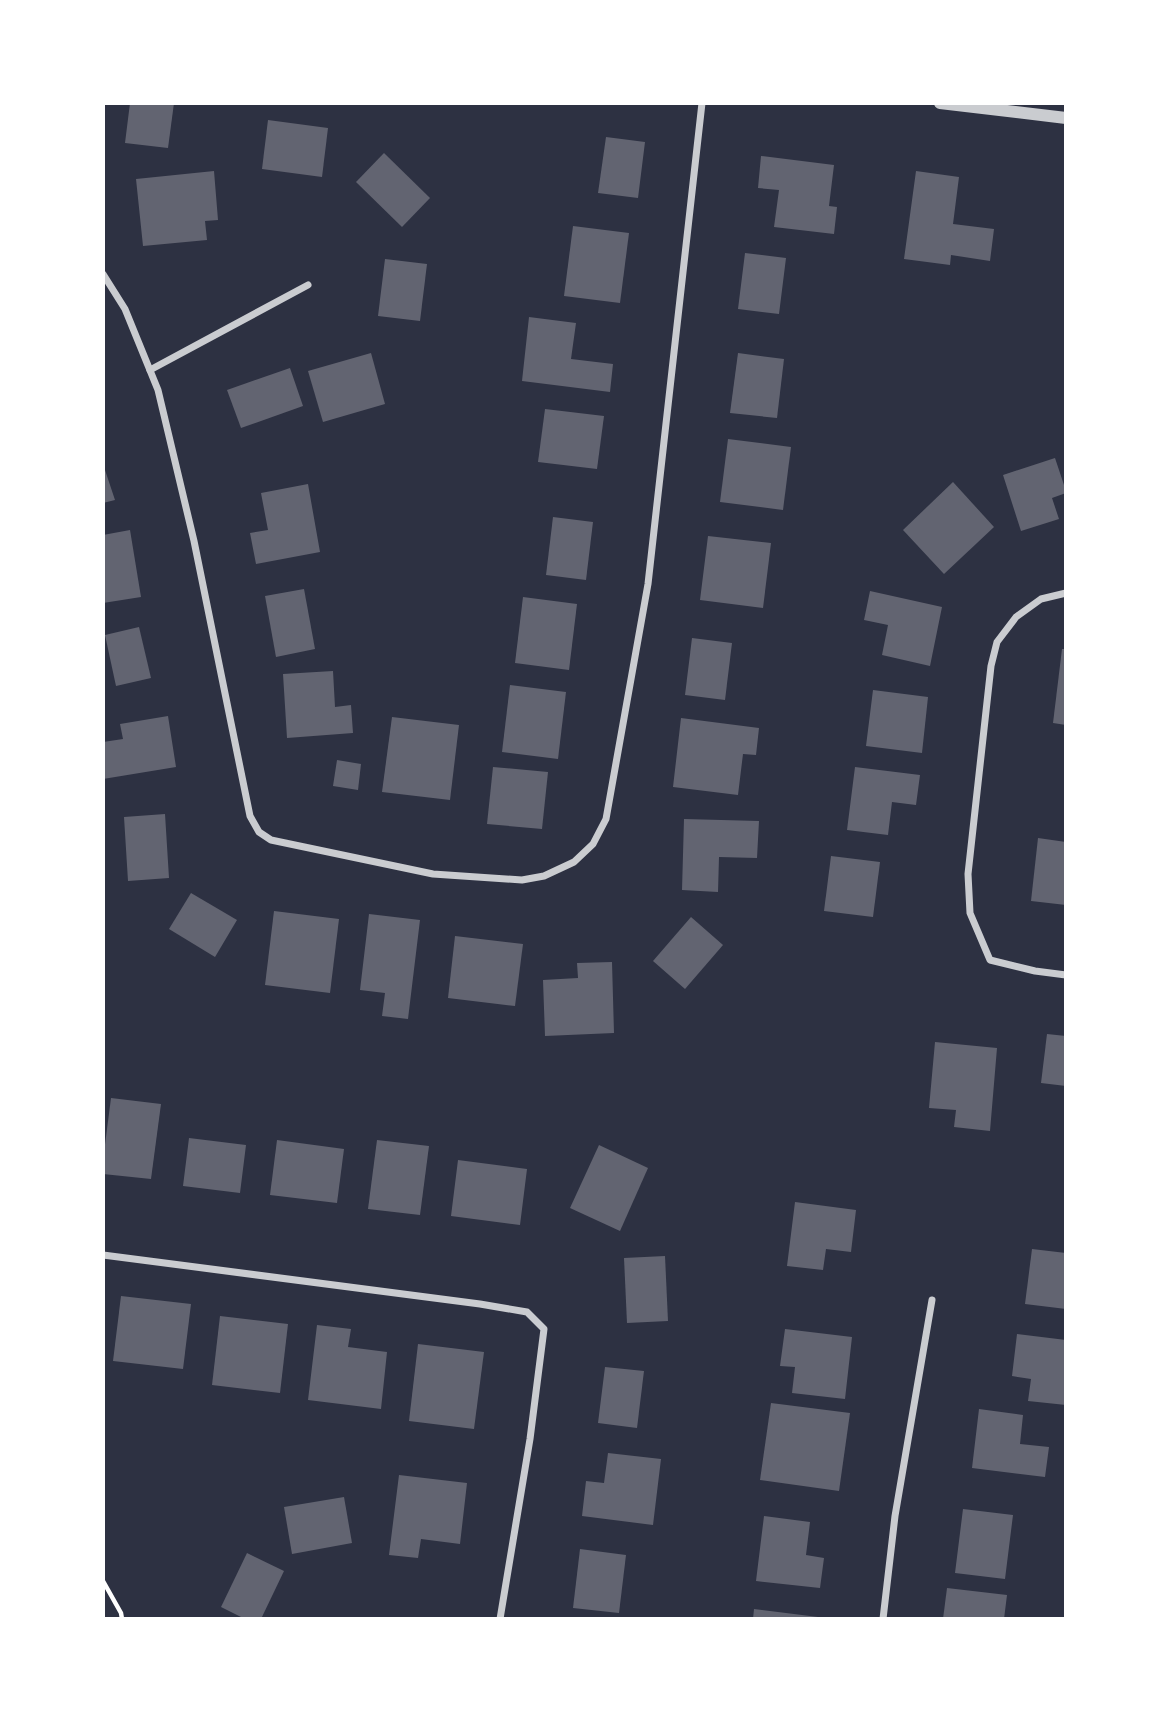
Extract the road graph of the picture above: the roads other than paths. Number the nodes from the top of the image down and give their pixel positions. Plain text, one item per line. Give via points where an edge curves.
1 (702, 103) edge
2 (940, 103) edge
3 (1066, 118) edge
4 (103, 274) edge
5 (307, 285) dead end
6 (150, 370) junction
7 (1066, 593) edge
8 (1066, 975) edge
9 (103, 1255) edge
10 (932, 1300) dead end
11 (500, 1619) edge
12 (883, 1619) edge

1 - 6 street via 648,583 606,819 593,844 574,862 522,880 433,874 271,841 259,832 250,816 194,541
2 - 3 street
4 - 6 street via 125,309
5 - 6 street
7 - 8 street via 1041,599 1016,617 998,642 991,666 968,874 970,913 990,960
9 - 11 street via 527,1312 544,1329
10 - 12 street via 895,1516

